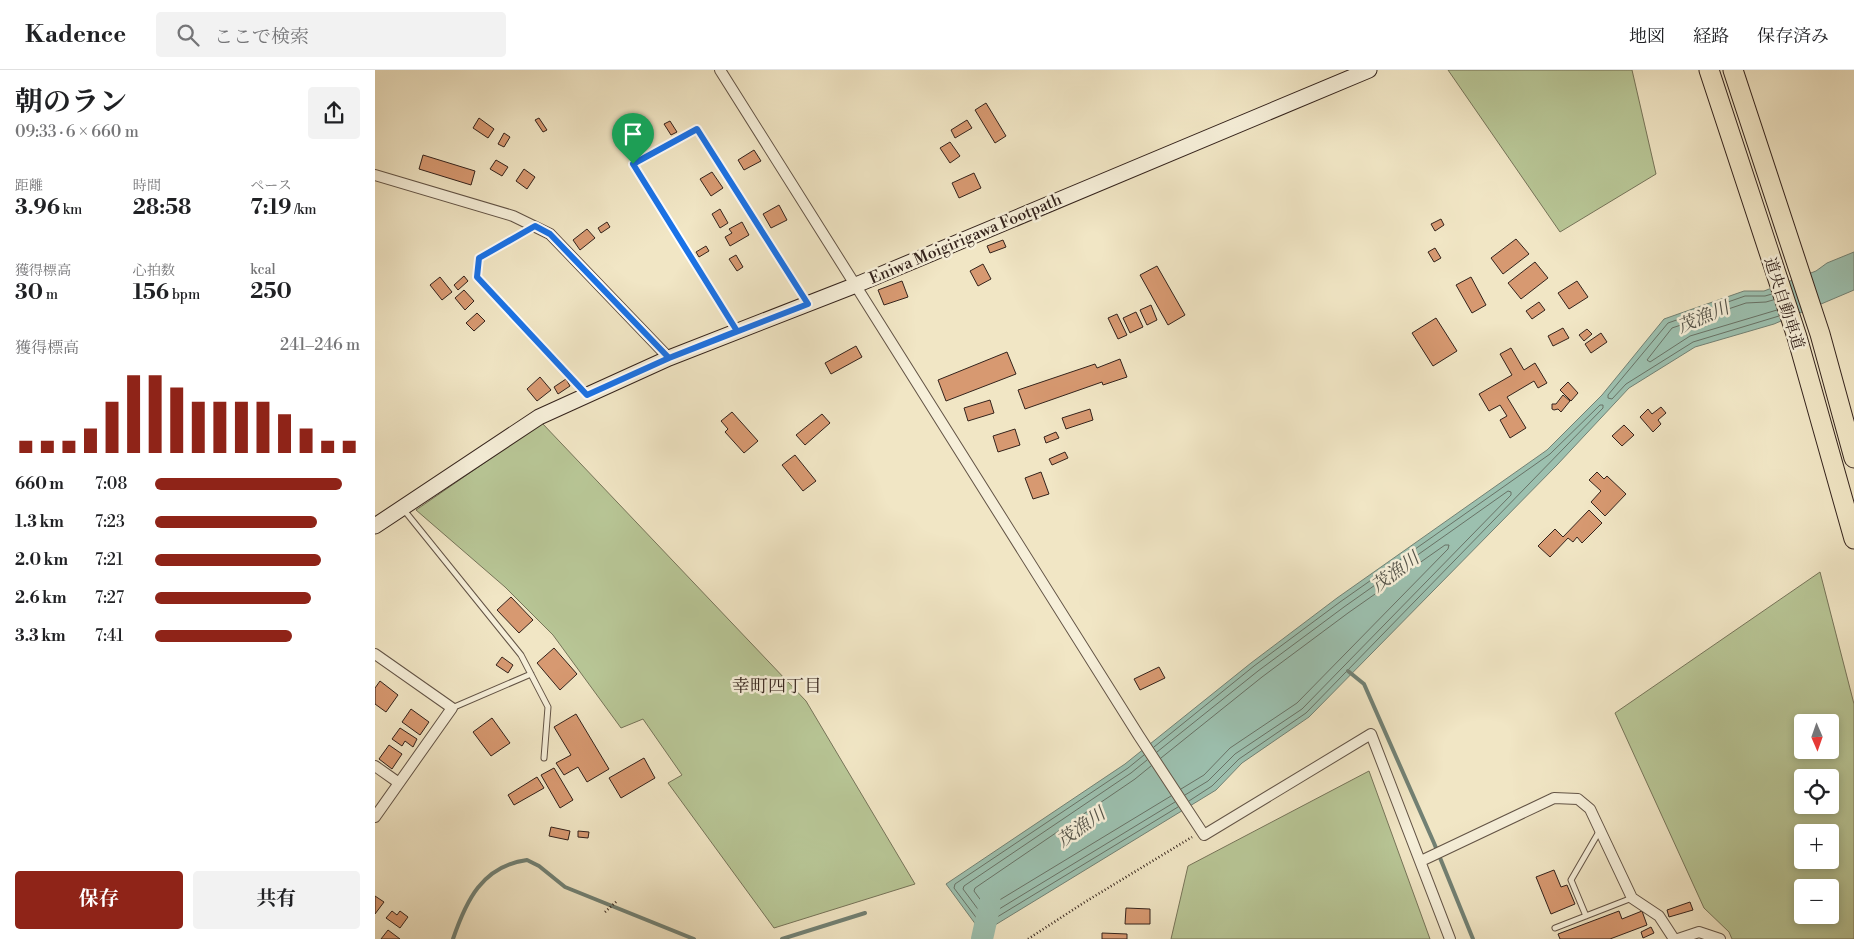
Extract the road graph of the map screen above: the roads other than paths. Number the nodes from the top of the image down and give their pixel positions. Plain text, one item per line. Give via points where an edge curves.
1 (720, 70) edge
2 (1369, 70) edge
3 (1709, 70) edge
4 (1733, 70) edge
5 (375, 175) edge
6 (535, 226) junction
7 (855, 284) junction
8 (808, 304) junction
9 (737, 331) junction
10 (669, 358) junction
11 (587, 395) junction
12 (1854, 458) edge
13 (402, 508) junction
14 (375, 526) edge
15 (1854, 539) edge
16 (375, 654) edge
17 (531, 674) junction
18 (451, 708) junction
19 (544, 758) dead end
20 (375, 766) edge
21 (399, 783) junction
22 (375, 818) edge
23 (1600, 830) junction
24 (1421, 861) junction
25 (1632, 898) junction
26 (1586, 916) junction
27 (1555, 928) dead end
28 (1450, 939) edge
29 (1676, 939) edge
30 (1720, 939) edge

1 - 7 street
2 - 7 street
3 - 15 highway, 道央自動車道 via 1797,337
4 - 12 highway, 道央自動車道 via 1820,334
5 - 6 street via 513,216
6 - 10 street via 550,234
6 - 11 lane via 479,258 477,277
7 - 8 street
7 - 24 street via 1201,832 1204,835 1371,734
8 - 9 street
8 - 9 lane via 697,129 633,164
9 - 10 street
10 - 11 street
11 - 13 street via 539,417
13 - 14 street
13 - 17 lane via 521,655
16 - 18 street
17 - 18 lane
17 - 19 lane via 547,707
18 - 21 street
20 - 21 street
21 - 22 street
23 - 24 street via 1590,809 1578,799 1554,798
23 - 25 street
23 - 26 lane via 1571,880
24 - 28 street
25 - 26 lane
25 - 29 street via 1659,916
26 - 27 lane
29 - 30 street via 1699,932

